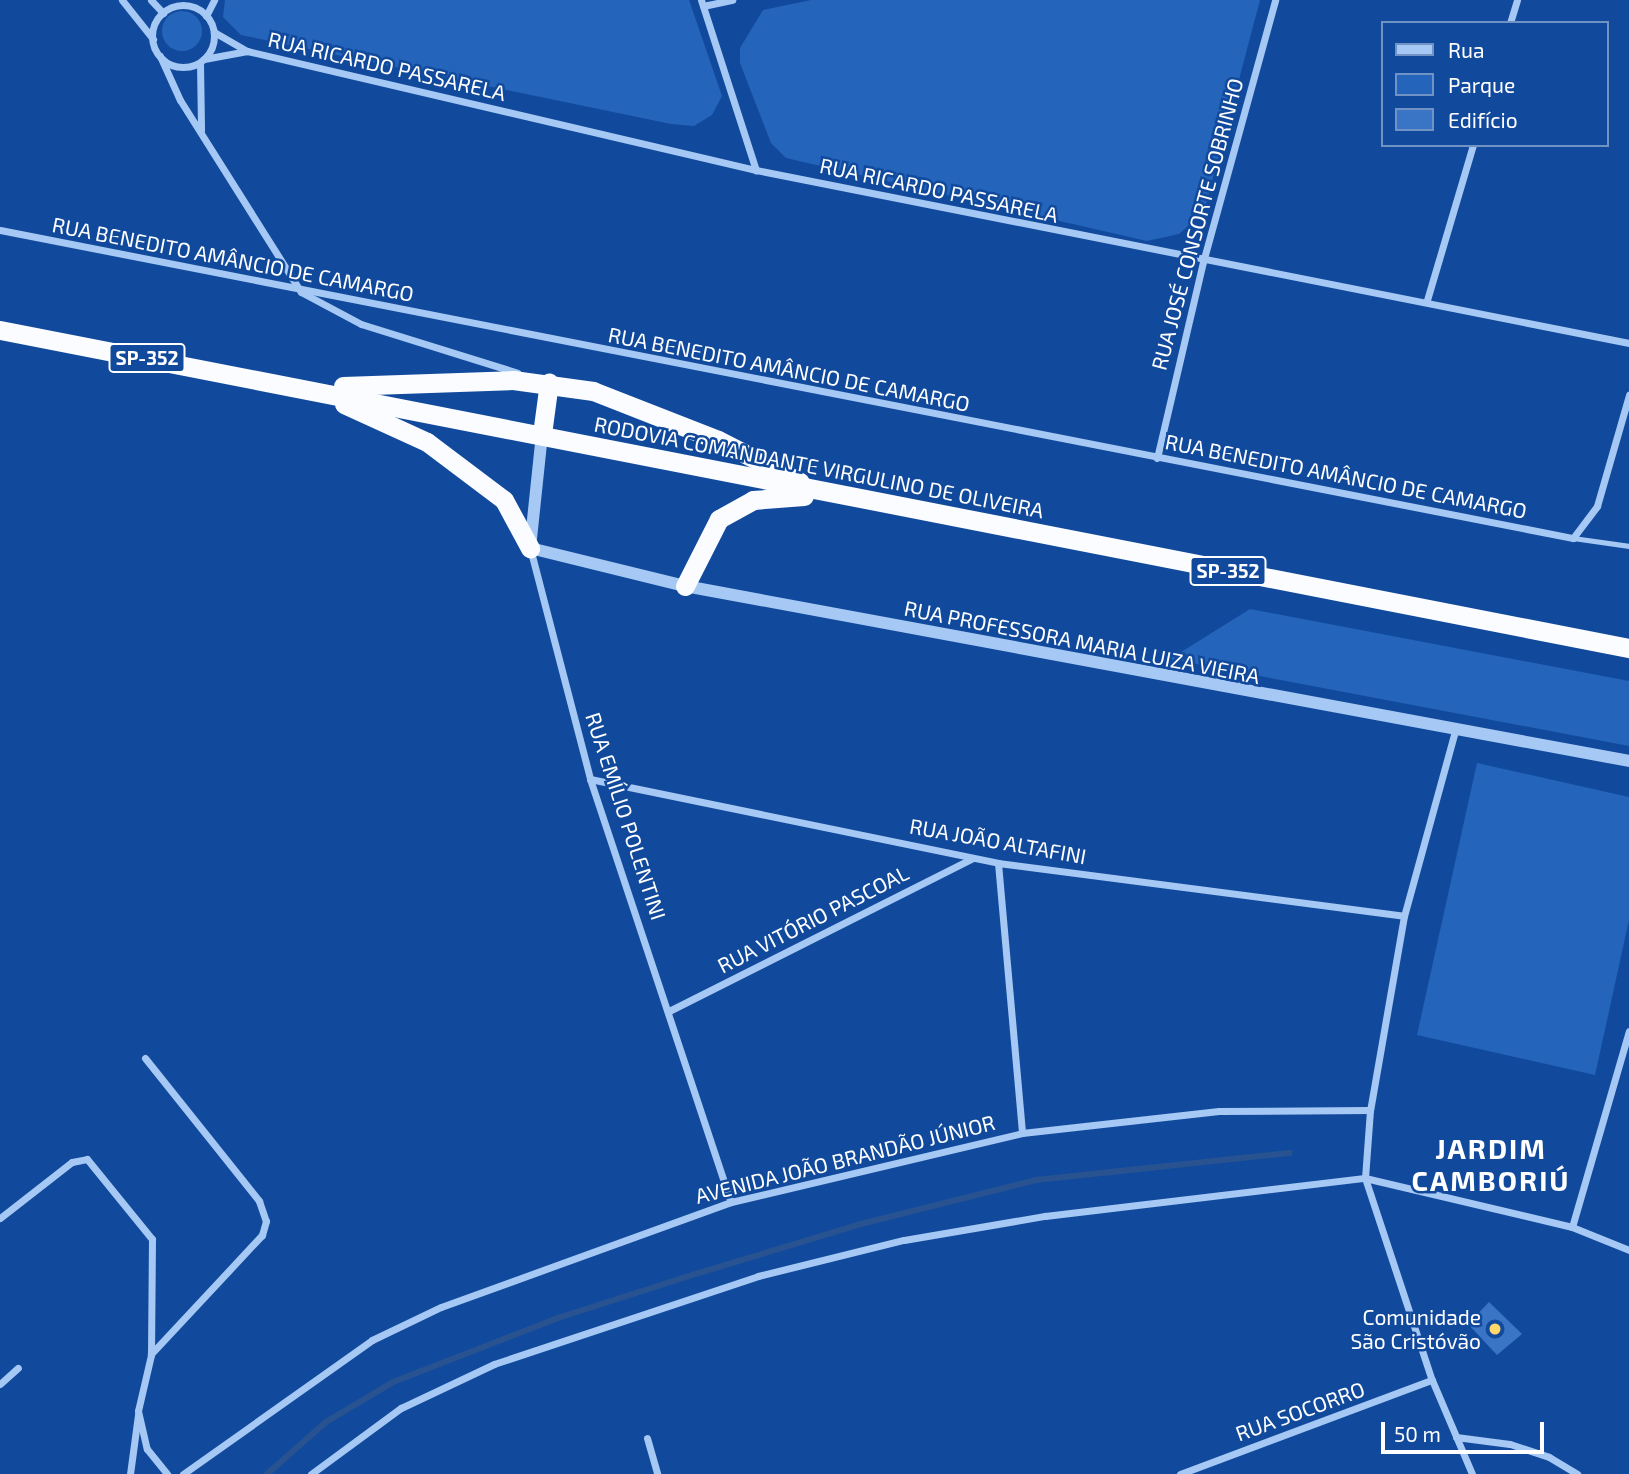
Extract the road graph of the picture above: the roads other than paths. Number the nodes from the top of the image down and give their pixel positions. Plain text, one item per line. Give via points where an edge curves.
1 (122, 0) edge
2 (150, 0) edge
3 (166, 0) edge
4 (214, 0) edge
5 (732, 0) edge
6 (1275, 0) edge
7 (1517, 0) edge
8 (702, 3) edge
9 (163, 13) junction
10 (206, 16) junction
11 (1511, 21) edge
12 (214, 32) junction
13 (153, 39) junction
14 (247, 51) junction
15 (160, 56) junction
16 (202, 61) junction
17 (201, 130) junction
18 (1472, 147) edge
19 (755, 170) junction
20 (0, 230) edge
21 (1202, 261) junction
22 (300, 292) junction
23 (1427, 300) junction
24 (0, 330) edge
25 (1629, 343) edge
26 (549, 382) junction
27 (294, 385) junction
28 (1629, 395) edge
29 (542, 434) junction
30 (1157, 458) junction
31 (826, 495) junction
32 (1573, 538) junction
33 (1629, 546) edge
34 (530, 548) junction
35 (685, 586) junction
36 (1629, 648) edge
37 (1455, 732) junction
38 (1629, 761) edge
39 (590, 779) junction
40 (973, 858) junction
41 (998, 863) junction
42 (1404, 916) junction
43 (669, 1012) junction
44 (1629, 1031) edge
45 (145, 1058) dead end
46 (1370, 1110) junction
47 (1022, 1133) junction
48 (1365, 1178) junction
49 (731, 1202) junction
50 (0, 1218) edge
51 (1572, 1227) junction
52 (1629, 1250) edge
53 (151, 1355) junction
54 (18, 1368) dead end
55 (1432, 1380) junction
56 (0, 1384) edge
57 (138, 1411) junction
58 (1456, 1437) junction
59 (647, 1438) dead end
60 (130, 1474) edge
61 (167, 1474) edge
62 (183, 1474) edge
63 (310, 1474) edge
64 (657, 1474) edge
65 (1180, 1474) edge
66 (1472, 1474) edge
67 (1577, 1474) edge

1 - 13 street
2 - 9 street
3 - 9 street
4 - 10 street
5 - 8 street
6 - 21 street, RUA JOSÉ CONSORTE SOBRINHO
7 - 11 street
8 - 19 street
9 - 10 street via 190,6
9 - 13 street
10 - 12 street
12 - 14 street, RUA RICARDO PASSARELA
12 - 16 street
13 - 15 street
14 - 16 street, RUA RICARDO PASSARELA
14 - 19 street, RUA RICARDO PASSARELA
15 - 16 street via 178,67
15 - 17 street
16 - 17 street
17 - 22 street
18 - 23 street
19 - 21 street, RUA RICARDO PASSARELA
20 - 22 street, RUA BENEDITO AMÂNCIO DE CAMARGO
21 - 23 street, RUA RICARDO PASSARELA
21 - 30 street, RUA JOSÉ CONSORTE SOBRINHO
22 - 26 street via 361,324
22 - 30 street, RUA BENEDITO AMÂNCIO DE CAMARGO
23 - 25 street, RUA RICARDO PASSARELA
24 - 27 highway, RODOVIA COMANDANTE VIRGULINO DE OLIVEIRA / SP-352
26 - 27 highway
26 - 29 highway
26 - 31 highway via 593,391 718,440
27 - 29 highway, RODOVIA COMANDANTE VIRGULINO DE OLIVEIRA / SP-352
27 - 34 highway via 426,442 504,500
28 - 32 street via 1597,506
29 - 31 highway, RODOVIA COMANDANTE VIRGULINO DE OLIVEIRA / SP-352
29 - 34 street, RUA EMÍLIO POLENTINI
30 - 32 street, RUA BENEDITO AMÂNCIO DE CAMARGO
31 - 35 highway via 753,500 719,519
31 - 36 highway, RODOVIA COMANDANTE VIRGULINO DE OLIVEIRA / SP-352
32 - 33 lane
34 - 35 street, RUA PROFESSORA MARIA LUIZA VIEIRA
34 - 39 street, RUA EMÍLIO POLENTINI
35 - 37 street, RUA PROFESSORA MARIA LUIZA VIEIRA
37 - 38 street, RUA PROFESSORA MARIA LUIZA VIEIRA
37 - 42 street
39 - 40 street, RUA JOÃO ALTAFINI
39 - 43 street, RUA EMÍLIO POLENTINI
40 - 41 street, RUA JOÃO ALTAFINI
40 - 43 street, RUA VITÓRIO PASCOAL
41 - 42 street, RUA JOÃO ALTAFINI
41 - 47 street
42 - 46 street
43 - 49 street, RUA EMÍLIO POLENTINI
44 - 51 street
45 - 53 street via 259,1201 266,1221 262,1235
46 - 47 street, AVENIDA JOÃO BRANDÃO JÚNIOR via 1219,1111
46 - 48 street
47 - 49 street, AVENIDA JOÃO BRANDÃO JÚNIOR
48 - 51 street
48 - 55 street
48 - 63 street via 1045,1216 904,1240 758,1276 441,1386 401,1408
49 - 62 street, AVENIDA JOÃO BRANDÃO JÚNIOR via 441,1307 372,1340
50 - 53 street via 72,1163 94,1164 152,1238
51 - 52 street
53 - 57 street
54 - 56 street
55 - 58 street
55 - 65 street, RUA SOCORRO
57 - 60 street
57 - 61 street via 147,1449
58 - 66 street
58 - 67 street via 1510,1444 1549,1457
59 - 64 street

